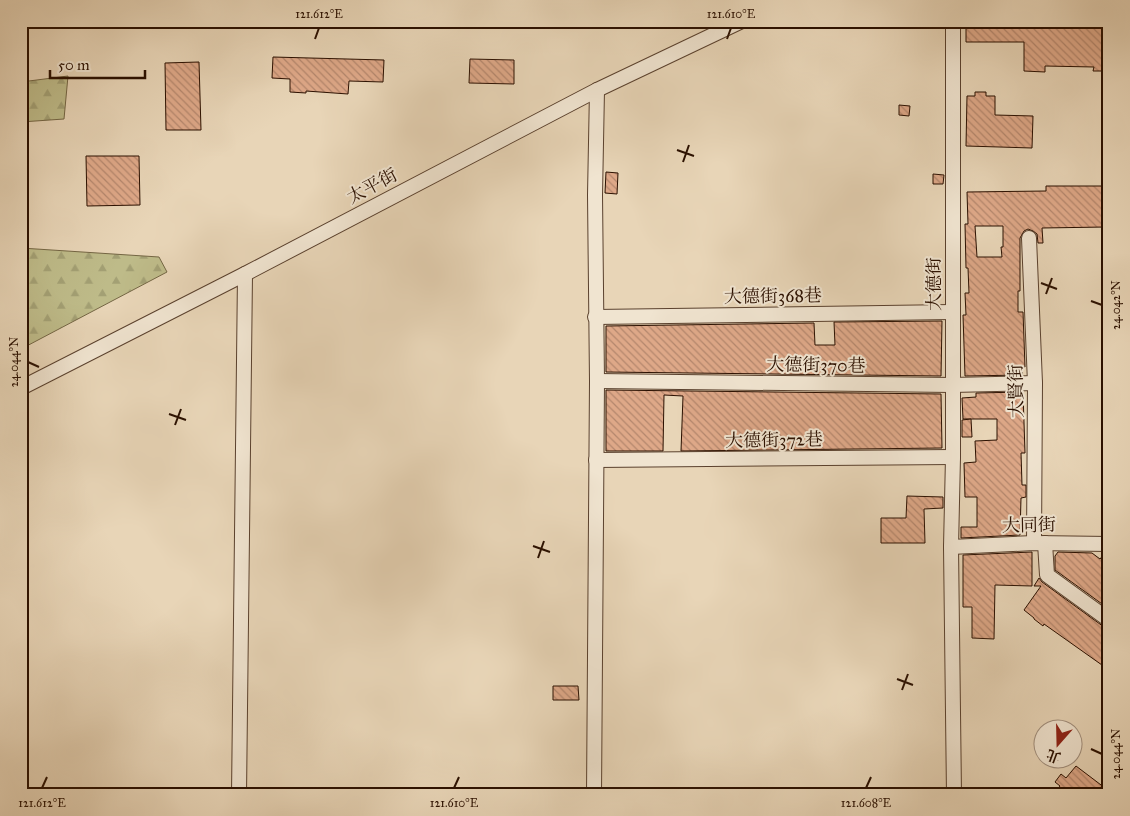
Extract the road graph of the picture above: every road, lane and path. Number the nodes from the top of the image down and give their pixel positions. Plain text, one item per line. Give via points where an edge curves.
1 (742, 21) edge
2 (952, 21) edge
3 (597, 90) junction
4 (1029, 238) dead end
5 (245, 274) junction
6 (952, 312) junction
7 (595, 317) junction
8 (597, 381) junction
9 (1035, 383) junction
10 (952, 386) junction
11 (21, 388) edge
12 (953, 457) junction
13 (596, 460) junction
14 (1040, 543) junction
15 (1109, 544) edge
16 (951, 547) junction
17 (1109, 620) edge
18 (238, 795) edge
19 (594, 795) edge
20 (954, 795) edge

1 - 3 street, 太平街
2 - 6 street, 大德街
3 - 5 street, 太平街
3 - 7 street
4 - 9 street, 大賢街
5 - 11 street, 太平街
5 - 18 street
6 - 7 street, 大德街368巷
6 - 10 street, 大德街
7 - 8 street
8 - 10 street, 大德街370巷
8 - 13 street
9 - 10 street, 大德街370巷
9 - 14 street, 大賢街
10 - 12 street, 大德街
12 - 13 street, 大德街372巷
12 - 16 street, 大德街
13 - 19 street
14 - 15 street, 大同街
14 - 16 street, 大同街
14 - 17 street, 大賢街 via 1047,576
16 - 20 street, 大德街

